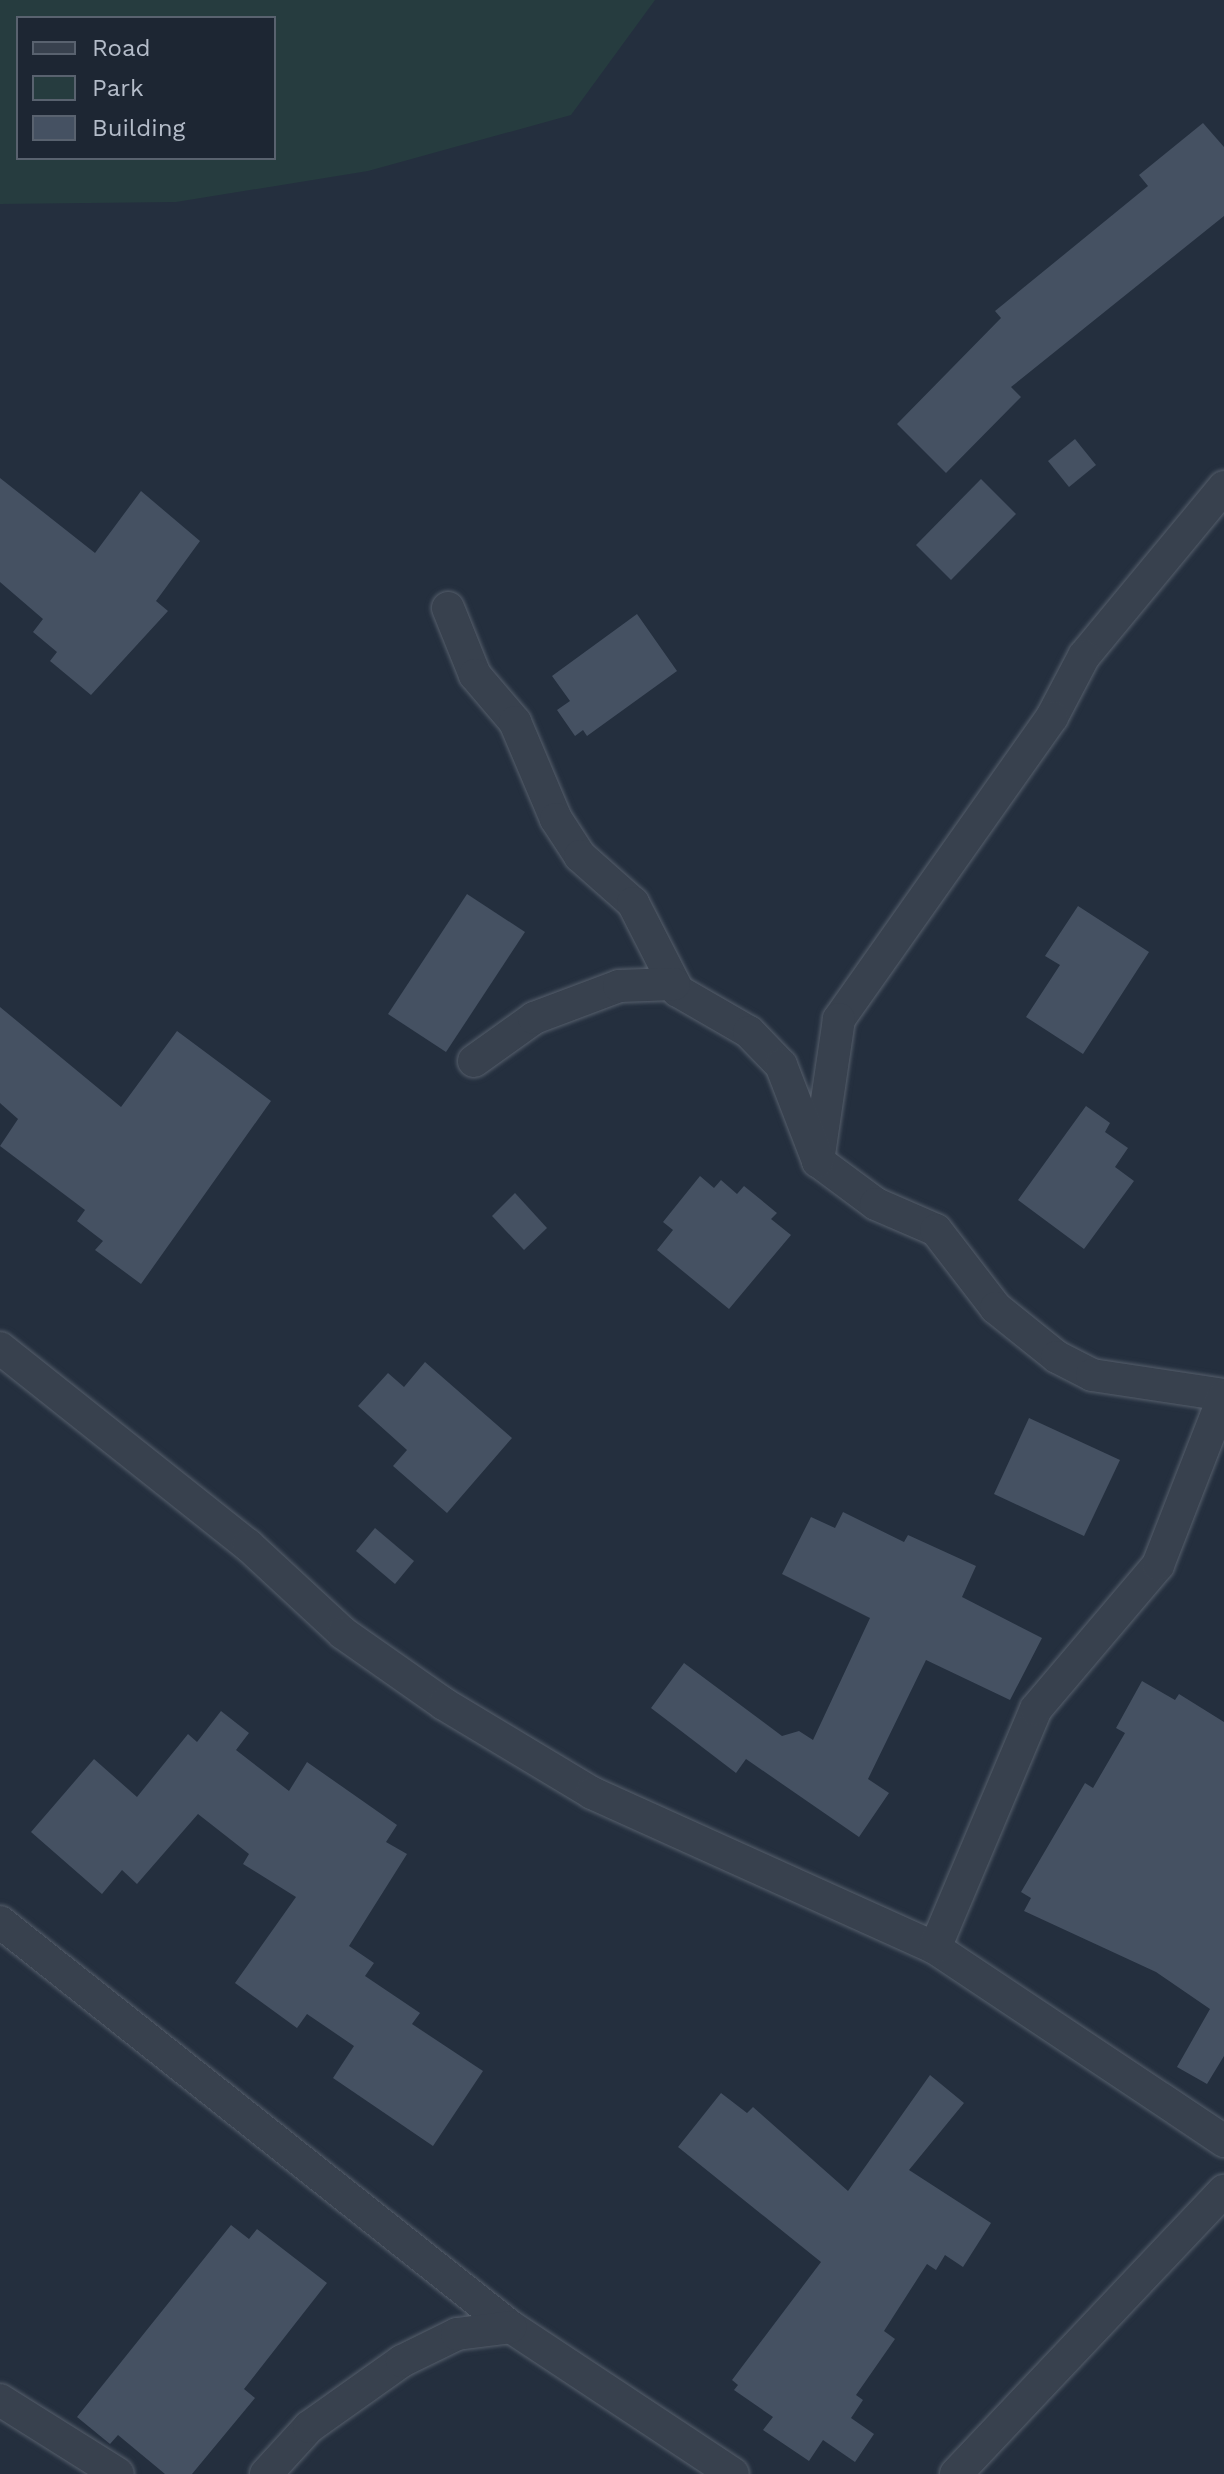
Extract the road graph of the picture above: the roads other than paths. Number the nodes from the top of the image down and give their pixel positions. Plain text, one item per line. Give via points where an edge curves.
1 (1224, 487) edge
2 (448, 608) dead end
3 (674, 984) junction
4 (474, 1061) dead end
5 (818, 1161) junction
6 (0, 1348) edge
7 (1224, 1395) edge
8 (0, 1922) edge
9 (935, 1948) junction
10 (1224, 2141) edge
11 (1224, 2191) edge
12 (511, 2327) junction
13 (0, 2400) edge
14 (118, 2474) edge
15 (266, 2474) edge
16 (733, 2474) edge
17 (956, 2474) edge

1 - 5 street via 1084,656 1052,717 839,1019
2 - 3 street via 475,675 515,722 556,819 580,856 633,903
3 - 4 street via 619,986 534,1018
3 - 5 street via 749,1032 781,1065
5 - 7 street via 876,1204 936,1230 996,1308 1057,1357 1092,1375
6 - 9 street via 248,1545 343,1633 444,1704 592,1793
7 - 9 street via 1158,1565 1036,1709
8 - 12 street
9 - 10 street
11 - 17 street
12 - 15 street via 457,2334 402,2361 309,2427
12 - 16 street
13 - 14 street

